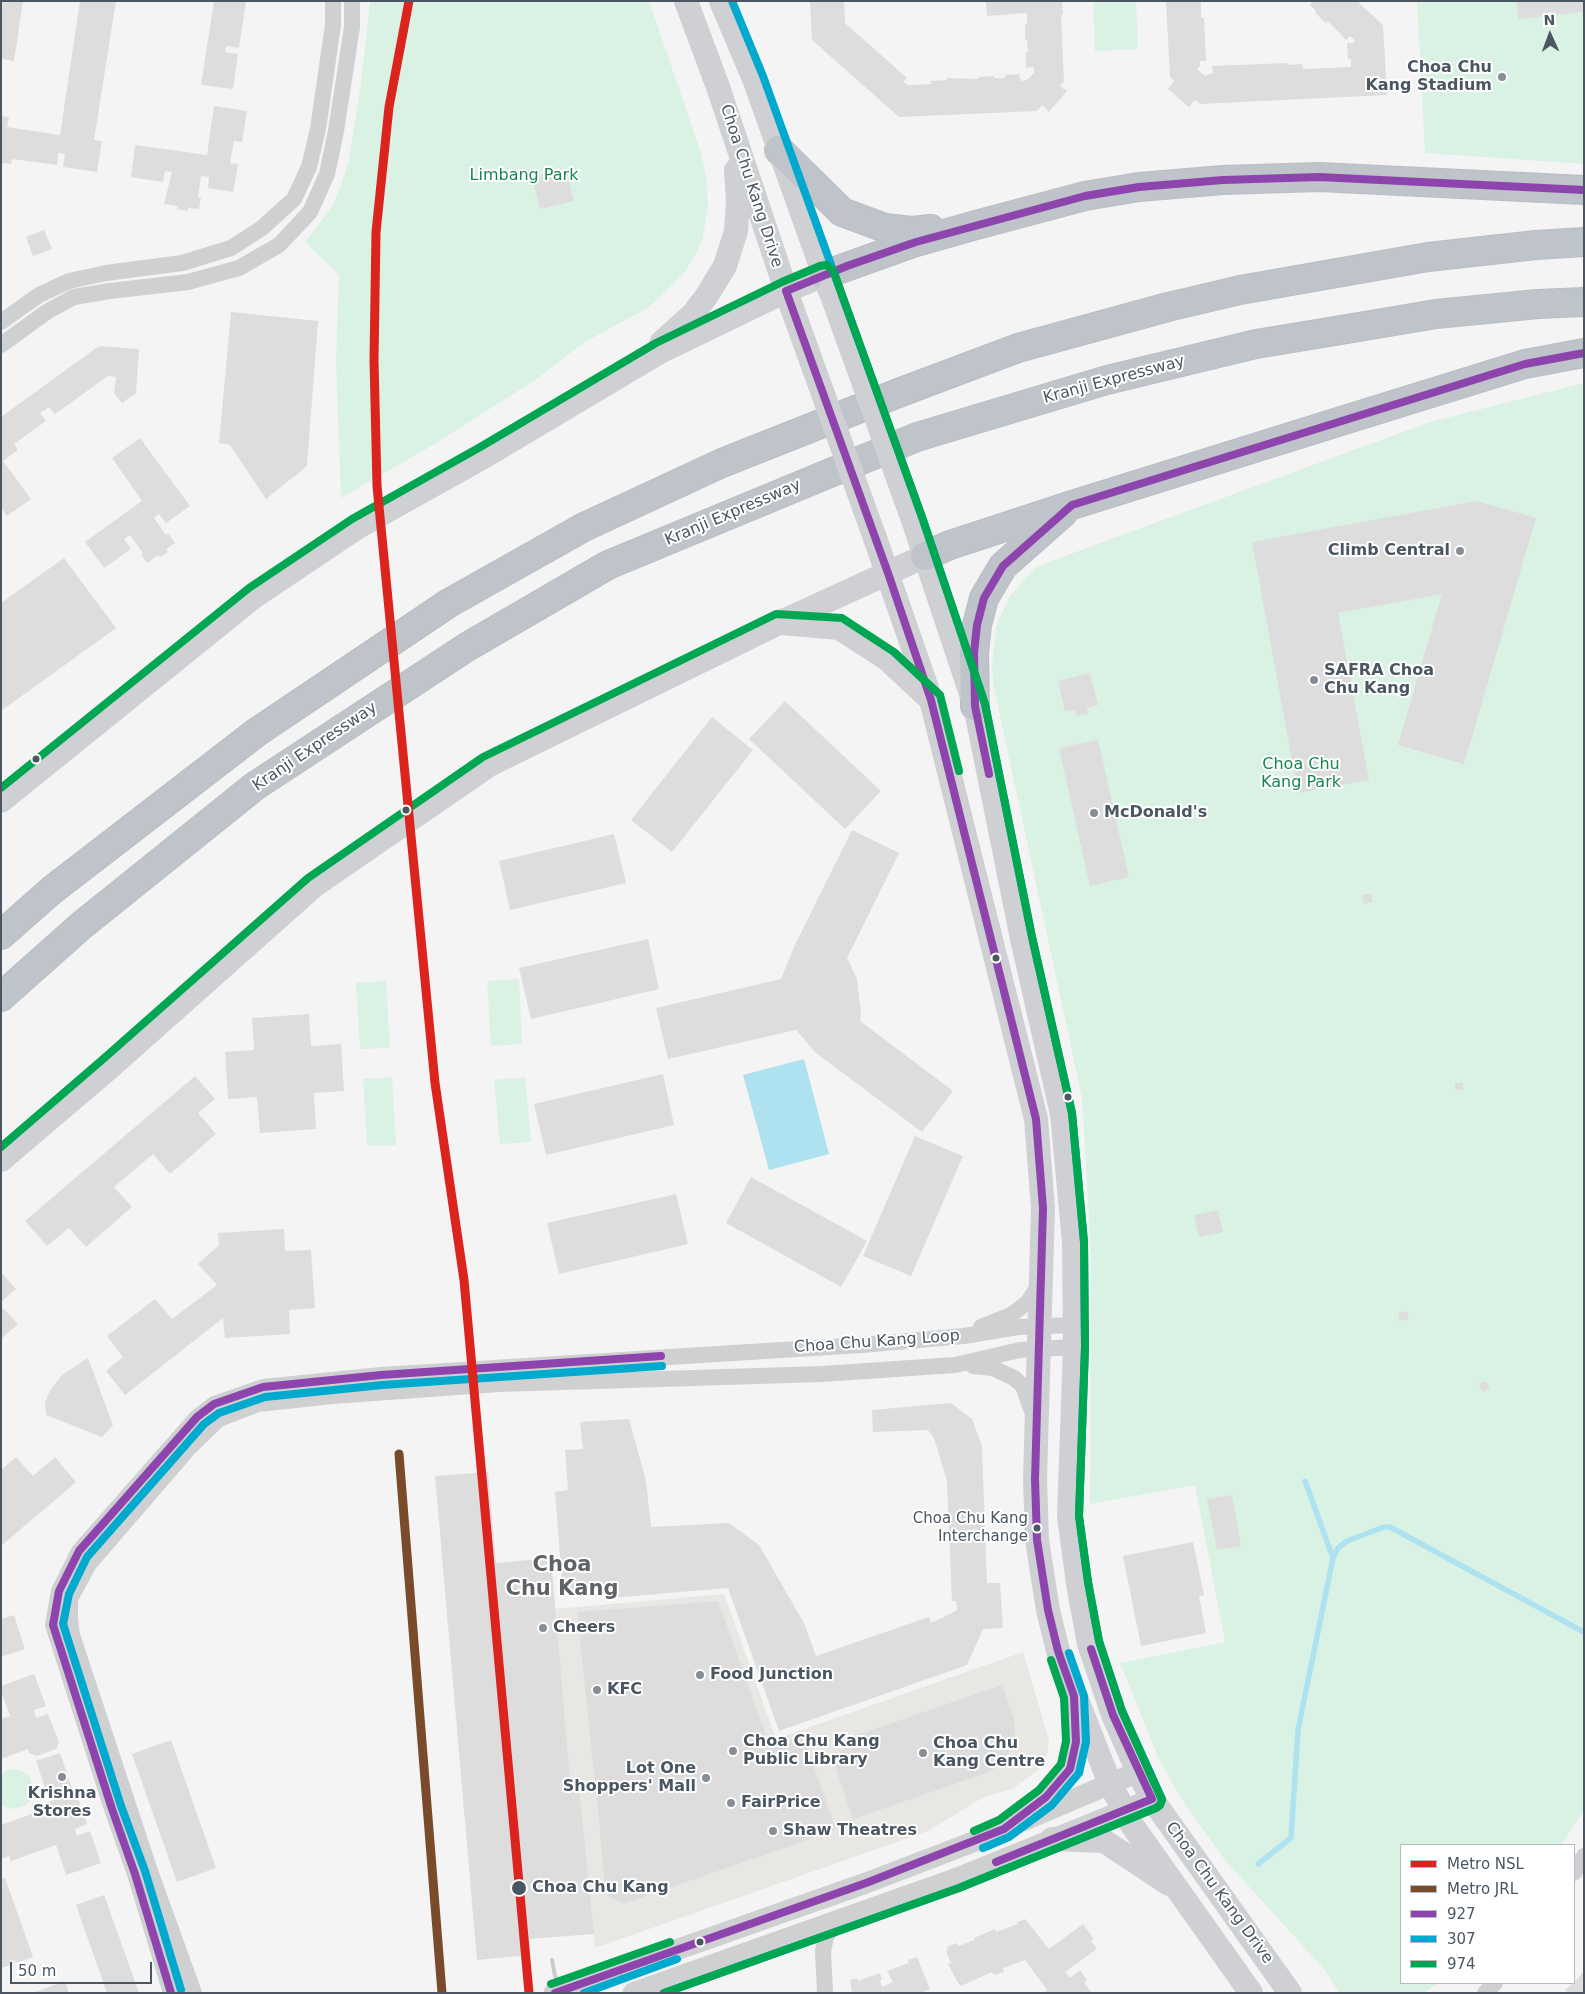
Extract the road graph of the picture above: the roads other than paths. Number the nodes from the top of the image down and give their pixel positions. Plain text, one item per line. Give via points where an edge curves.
1 (333, 1) edge
2 (352, 1) edge
3 (686, 1) edge
4 (721, 1) edge
5 (732, 130) junction
6 (779, 150) junction
7 (1584, 190) edge
8 (976, 225) junction
9 (1584, 242) edge
10 (827, 283) junction
11 (789, 300) junction
12 (1584, 302) edge
13 (1, 322) edge
14 (1, 345) edge
15 (660, 352) junction
16 (1584, 354) edge
17 (1072, 505) junction
18 (925, 556) junction
19 (888, 573) junction
20 (779, 623) junction
21 (931, 700) junction
22 (974, 706) junction
23 (1, 801) edge
24 (1, 935) edge
25 (1, 997) edge
26 (1, 1160) edge
27 (1041, 1281) junction
28 (964, 1336) junction
29 (1075, 1336) junction
30 (1040, 1338) junction
31 (679, 1355) junction
32 (955, 1365) junction
33 (680, 1379) junction
34 (263, 1387) junction
35 (306, 1400) junction
36 (1038, 1428) junction
37 (189, 1448) junction
38 (166, 1450) junction
39 (1069, 1516) junction
40 (1037, 1540) junction
41 (70, 1619) junction
42 (61, 1651) junction
43 (1074, 1696) junction
44 (1138, 1772) junction
45 (1110, 1784) junction
46 (1152, 1799) junction
47 (1124, 1810) junction
48 (1004, 1829) junction
49 (1052, 1839) junction
50 (1584, 1856) edge
51 (1575, 1870) edge
52 (1176, 1889) junction
53 (836, 1920) junction
54 (171, 1993) edge
55 (194, 1993) edge
56 (554, 1993) edge
57 (632, 1993) edge
58 (825, 1993) edge
59 (1250, 1993) edge
60 (1290, 1993) edge

1 - 13 street via 333,25 318,130 309,167 294,199 262,228 231,248 182,263 68,281 39,295
2 - 14 street via 352,27 327,174 310,212 279,245 239,268 188,282 74,297 48,310
3 - 5 main road, Choa Chu Kang Drive
4 - 6 main road, Choa Chu Kang Drive via 754,78
5 - 11 main road, Choa Chu Kang Drive
5 - 15 main road via 738,201 736,231 728,257 706,297 692,315 662,342
6 - 8 highway via 842,212 885,228 911,231
6 - 10 main road, Choa Chu Kang Drive
7 - 8 highway via 1319,177 1223,180 1139,187 1085,196
8 - 10 highway via 916,242
9 - 24 highway via 1428,257 1240,290 1168,307 1018,348 722,463 584,527 448,603 257,732 52,890
10 - 11 main road
10 - 18 main road, Choa Chu Kang Drive, bridge
11 - 15 main road
11 - 19 main road, Choa Chu Kang Drive, bridge
12 - 25 highway, Kranji Expressway via 1436,314 1256,344 1107,380 917,437 608,565 467,646 255,786 82,925
15 - 23 main road via 487,456 358,527 255,596
16 - 17 highway via 1525,364
17 - 18 highway
17 - 22 highway via 1003,566 984,598 974,653
18 - 19 main road
18 - 22 main road, Choa Chu Kang Drive
19 - 20 main road
19 - 21 main road, Choa Chu Kang Drive
20 - 21 main road via 839,628 887,659
20 - 26 main road via 488,765 315,885
21 - 27 main road, Choa Chu Kang Drive via 1036,1119 1043,1208
22 - 29 main road, Choa Chu Kang Drive via 1062,1114 1074,1242
27 - 28 street via 1028,1302 1011,1315
27 - 30 main road, Choa Chu Kang Drive
28 - 30 street, Choa Chu Kang Loop via 1018,1327
28 - 31 street, Choa Chu Kang Loop
29 - 30 street, Choa Chu Kang Loop
29 - 30 street, Choa Chu Kang Loop
29 - 39 main road, Choa Chu Kang Drive
30 - 32 street, Choa Chu Kang Loop via 1020,1350
30 - 36 main road, Choa Chu Kang Drive
31 - 33 street
31 - 34 street, Choa Chu Kang Loop via 381,1375
32 - 33 street, Choa Chu Kang Loop
32 - 36 street via 993,1368 1014,1378 1023,1386
33 - 35 street, Choa Chu Kang Loop via 499,1384
34 - 35 street via 298,1394
34 - 38 street, Choa Chu Kang Loop via 214,1404 197,1416
35 - 37 street, Choa Chu Kang Loop via 258,1404 219,1419
36 - 40 main road, Choa Chu Kang Drive via 1035,1479
37 - 38 street via 175,1454
37 - 41 street, Choa Chu Kang Loop via 89,1564 70,1599
38 - 42 street, Choa Chu Kang Loop via 66,1573 53,1625
39 - 40 main road via 1047,1522
39 - 44 main road, Choa Chu Kang Drive via 1089,1644 1113,1715
40 - 43 main road, Choa Chu Kang Drive via 1048,1610
41 - 42 street
41 - 55 street, Choa Chu Kang Loop via 72,1635 147,1862
42 - 54 street, Choa Chu Kang Loop
43 - 45 main road, Choa Chu Kang Drive
43 - 48 main road via 1076,1742 1070,1769 1046,1797
44 - 45 street
44 - 46 main road, Choa Chu Kang Drive
45 - 47 main road, Choa Chu Kang Drive
45 - 48 street
46 - 47 street
46 - 60 main road, Choa Chu Kang Drive
47 - 49 street
47 - 52 main road, Choa Chu Kang Drive
48 - 56 street via 866,1883
49 - 52 main road via 1104,1841
49 - 53 street via 955,1879
50 - 51 street
52 - 59 main road, Choa Chu Kang Drive
53 - 57 street
53 - 58 street via 826,1937 823,1951

